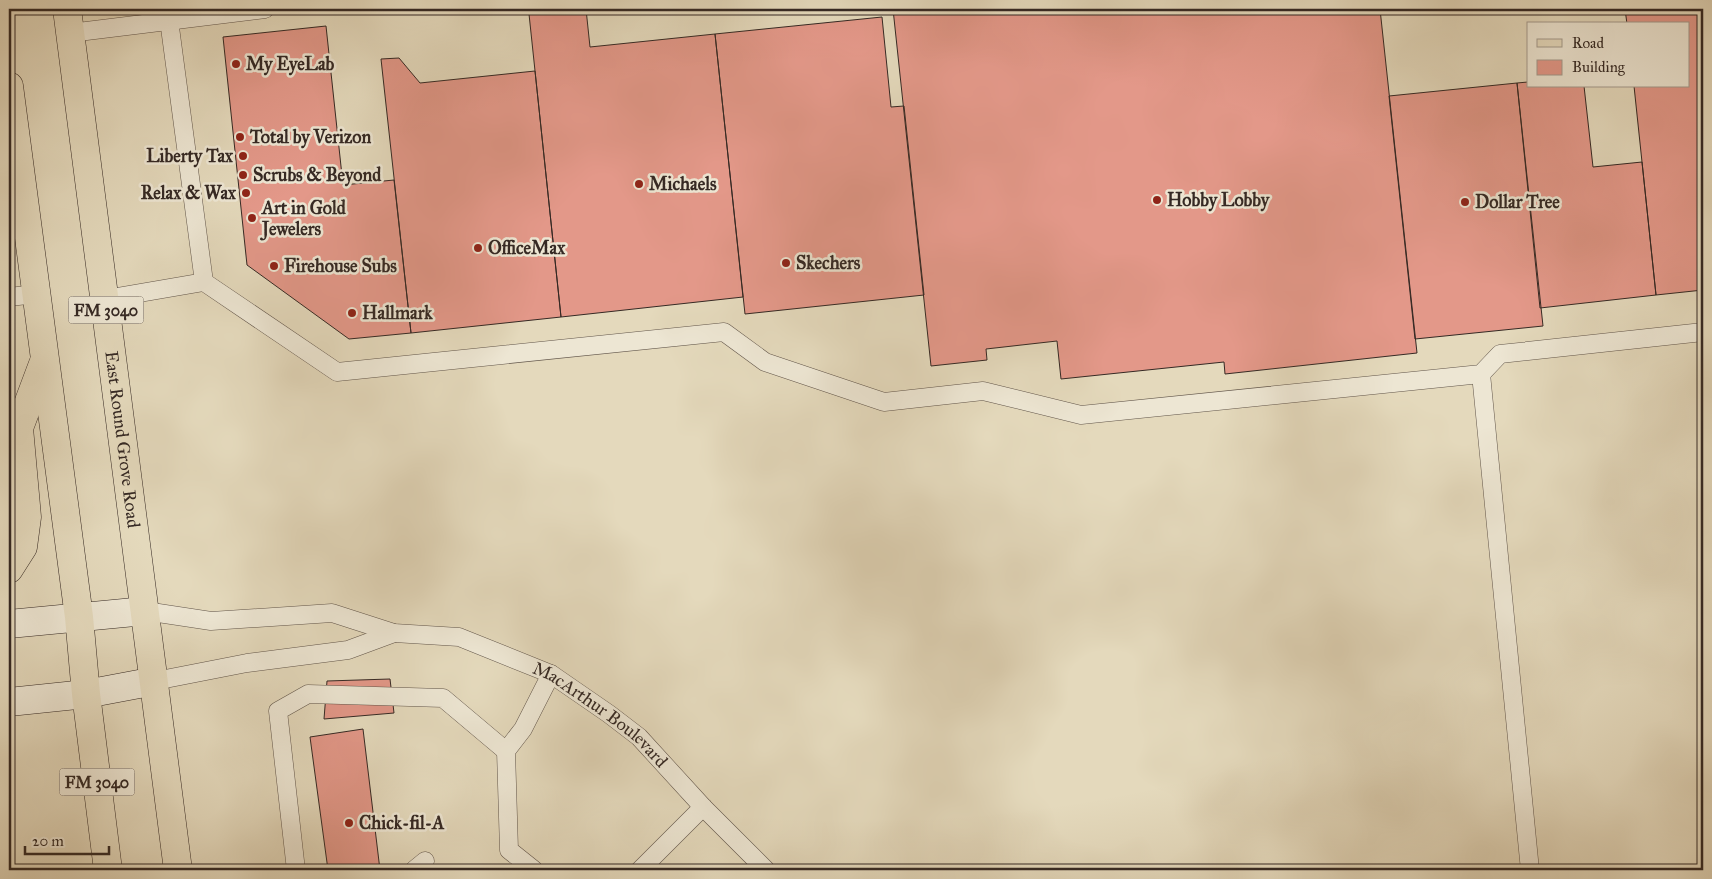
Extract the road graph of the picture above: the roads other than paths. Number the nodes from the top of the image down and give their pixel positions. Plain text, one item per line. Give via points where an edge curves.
1 (265, 9) edge
2 (170, 20) junction
3 (69, 21) edge
4 (9, 86) edge
5 (204, 282) junction
6 (36, 294) junction
7 (9, 297) edge
8 (105, 299) junction
9 (1703, 332) edge
10 (44, 360) junction
11 (1481, 374) junction
12 (9, 570) edge
13 (145, 611) junction
14 (79, 617) junction
15 (9, 624) edge
16 (394, 633) junction
17 (550, 674) junction
18 (154, 681) junction
19 (86, 694) junction
20 (9, 702) edge
21 (506, 751) junction
22 (703, 807) junction
23 (108, 870) edge
24 (178, 870) edge
25 (296, 870) edge
26 (534, 870) edge
27 (640, 870) edge
28 (766, 870) edge
29 (1530, 870) edge

1 - 2 lane
2 - 3 lane
2 - 5 lane
3 - 8 main road, East Round Grove Road / FM 3040
4 - 6 main road, FM 3040
5 - 8 lane
5 - 11 lane via 337,372 724,332 765,362 884,402 983,391 1081,415
6 - 7 lane
6 - 10 main road, FM 3040
8 - 13 main road, East Round Grove Road / FM 3040
9 - 11 lane via 1500,354
10 - 12 main road via 19,428 28,517 23,547
10 - 14 main road, FM 3040
11 - 29 lane
13 - 14 main road
13 - 16 lane via 211,621 332,613
13 - 18 main road, East Round Grove Road / FM 3040
14 - 15 main road
14 - 19 main road, FM 3040
16 - 17 lane, MacArthur Boulevard via 459,638
16 - 18 lane via 348,650
17 - 21 lane via 523,729
17 - 22 lane, MacArthur Boulevard via 639,737
18 - 19 main road
18 - 24 main road, East Round Grove Road / FM 3040
19 - 20 main road
19 - 23 main road, FM 3040
21 - 25 lane via 443,698 308,694 300,698 278,711
21 - 26 lane via 509,850
22 - 27 lane
22 - 28 lane, MacArthur Boulevard

